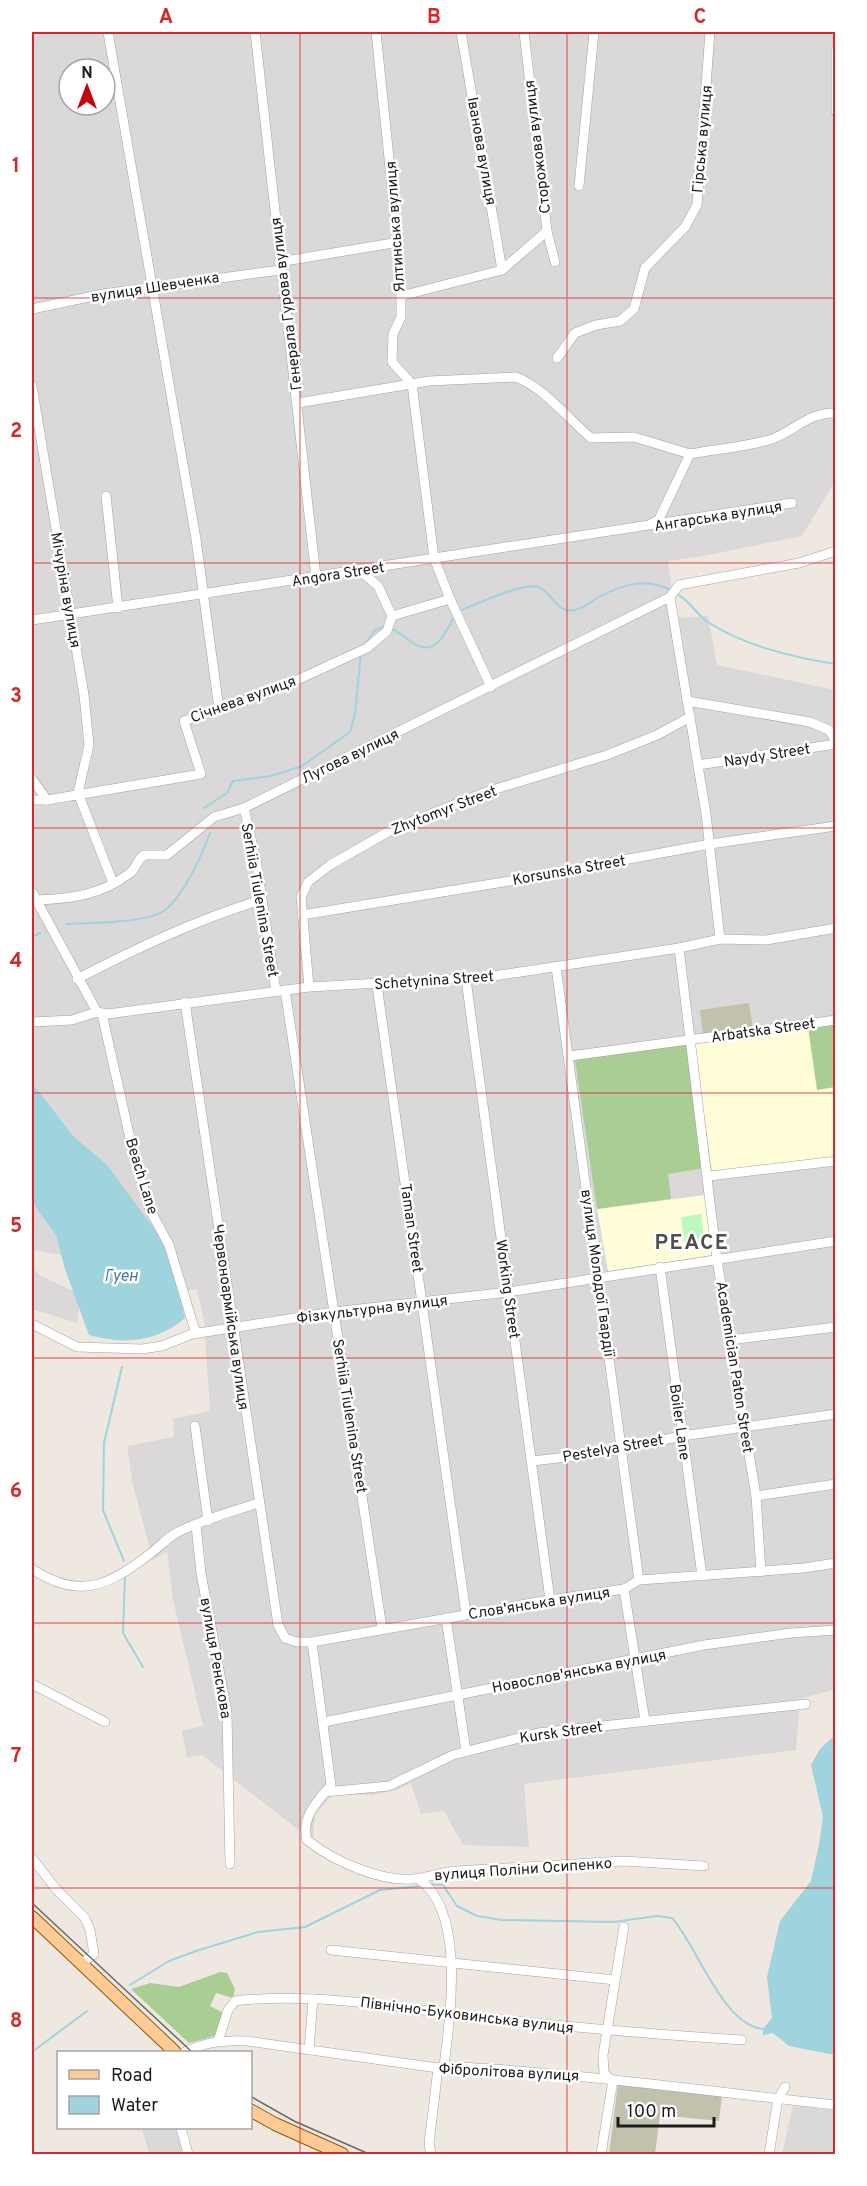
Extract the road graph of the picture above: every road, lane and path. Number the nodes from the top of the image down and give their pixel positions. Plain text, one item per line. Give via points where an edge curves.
1 (108, 32) edge
2 (255, 32) edge
3 (376, 32) edge
4 (461, 32) edge
5 (524, 32) edge
6 (594, 32) edge
7 (710, 32) edge
8 (836, 51) edge
9 (836, 111) edge
10 (579, 186) dead end
11 (547, 231) junction
12 (399, 242) junction
13 (555, 262) dead end
14 (279, 266) junction
15 (502, 270) junction
16 (153, 288) junction
17 (400, 296) junction
18 (32, 309) edge
19 (556, 358) dead end
20 (411, 384) junction
21 (32, 386) edge
22 (298, 403) junction
23 (836, 413) edge
24 (690, 454) junction
25 (106, 496) dead end
26 (792, 503) dead end
27 (644, 528) junction
28 (836, 551) edge
29 (434, 558) junction
30 (359, 570) junction
31 (316, 577) junction
32 (203, 595) junction
33 (670, 597) junction
34 (450, 599) junction
35 (118, 608) junction
36 (70, 616) junction
37 (32, 620) edge
38 (390, 623) junction
39 (491, 687) junction
40 (687, 701) junction
41 (219, 709) junction
42 (690, 717) junction
43 (836, 742) edge
44 (698, 765) junction
45 (32, 779) edge
46 (78, 793) junction
47 (32, 800) edge
48 (47, 800) junction
49 (244, 808) junction
50 (836, 826) edge
51 (710, 844) junction
52 (113, 883) junction
53 (33, 895) edge
54 (261, 900) junction
55 (302, 915) junction
56 (836, 928) edge
57 (720, 939) junction
58 (679, 948) junction
59 (556, 967) junction
60 (77, 978) junction
61 (466, 979) junction
62 (377, 985) junction
63 (309, 987) junction
64 (281, 991) junction
65 (185, 1002) junction
66 (99, 1013) junction
67 (836, 1020) edge
68 (32, 1022) edge
69 (690, 1040) junction
70 (570, 1056) junction
71 (836, 1161) edge
72 (709, 1176) junction
73 (836, 1241) edge
74 (717, 1260) junction
75 (660, 1267) junction
76 (600, 1279) junction
77 (508, 1293) junction
78 (422, 1301) junction
79 (334, 1312) junction
80 (32, 1324) edge
81 (836, 1327) edge
82 (234, 1329) junction
83 (196, 1334) junction
84 (730, 1340) junction
85 (836, 1414) edge
86 (195, 1426) dead end
87 (744, 1427) junction
88 (682, 1436) junction
89 (621, 1448) junction
90 (532, 1461) junction
91 (836, 1484) edge
92 (756, 1496) junction
93 (258, 1503) junction
94 (208, 1521) junction
95 (196, 1525) junction
96 (836, 1563) edge
97 (32, 1569) edge
98 (761, 1572) junction
99 (702, 1576) junction
100 (639, 1580) junction
101 (624, 1589) junction
102 (550, 1600) junction
103 (466, 1614) junction
104 (446, 1618) junction
105 (382, 1628) junction
106 (836, 1630) edge
107 (280, 1632) joint
108 (312, 1642) junction
109 (636, 1660) junction
110 (32, 1684) edge
111 (456, 1694) junction
112 (806, 1704) dead end
113 (645, 1721) junction
114 (105, 1722) dead end
115 (324, 1722) junction
116 (466, 1751) junction
117 (325, 1792) junction
118 (32, 1858) edge
119 (230, 1864) dead end
120 (704, 1866) dead end
121 (423, 1882) junction
122 (32, 1917) edge
123 (624, 1927) dead end
124 (331, 1950) dead end
125 (81, 1964) junction
126 (452, 1964) junction
127 (615, 1980) junction
128 (314, 1999) junction
129 (450, 2013) junction
130 (607, 2031) junction
131 (742, 2040) dead end
132 (218, 2041) junction
133 (309, 2050) junction
134 (174, 2051) edge
135 (187, 2051) edge
136 (441, 2067) junction
137 (611, 2079) junction
138 (785, 2087) dead end
139 (778, 2099) junction
140 (836, 2105) edge
141 (252, 2111) edge
142 (182, 2129) edge
143 (188, 2154) edge
144 (342, 2154) edge
145 (431, 2154) edge
146 (602, 2154) edge
147 (769, 2154) edge

1 - 16 street
2 - 14 street, Генерала Гурова вулиця
3 - 12 street, Ялтинська вулиця
4 - 15 street, Іванова вулиця
5 - 11 street, Сторожова вулиця
6 - 10 street
7 - 19 street, Гірська вулиця via 696,205 685,227 645,268 634,309 620,321 575,333
8 - 9 street
11 - 13 street, Сторожова вулиця
11 - 15 street
12 - 14 street, вулиця Шевченка
12 - 17 street, Ялтинська вулиця
14 - 16 street, вулиця Шевченка
14 - 22 street, Генерала Гурова вулиця
15 - 17 street
16 - 18 street, вулиця Шевченка
16 - 32 street
17 - 20 street, Ялтинська вулиця via 401,317 393,334 392,362
20 - 22 street
20 - 24 street via 516,377 563,411 591,438 634,437
20 - 29 street
21 - 36 street, Мічуріна вулиця
22 - 31 street, Генерала Гурова вулиця
23 - 24 street via 825,412 773,438
24 - 27 street via 659,519
25 - 35 street
26 - 27 street, Ангарська вулиця
27 - 29 street, Angora Street
28 - 33 street via 799,563 679,585
29 - 30 street, Angora Street
29 - 34 street
30 - 31 street, Angora Street
30 - 38 street via 378,586
31 - 32 street, Angora Street
32 - 35 street, Angora Street
32 - 41 street
33 - 39 street, Лугова вулиця
33 - 40 street
34 - 38 street
34 - 39 street
35 - 36 street, Angora Street
36 - 37 street, Angora Street
36 - 46 street, Мічуріна вулиця via 89,745
38 - 41 street, Січнева вулиця via 356,654 273,691
39 - 49 street, Лугова вулиця
40 - 42 street
40 - 43 street via 810,722 829,730
41 - 46 street, Січнева вулиця via 184,721 201,774
42 - 44 street
42 - 55 street, Zhytomyr Street via 607,755 489,791 378,836 308,882 301,897
43 - 44 street, Naydy Street
44 - 51 street
45 - 48 street
46 - 48 street
46 - 52 street
47 - 48 street
49 - 52 street, Лугова вулиця via 214,818 167,855 144,855 131,872
49 - 54 street, Serhiia Tiulenina Street
50 - 51 street, Korsunska Street
51 - 55 street, Korsunska Street
51 - 57 street
52 - 53 street, Лугова вулиця via 74,899
53 - 60 street, Beach Lane
54 - 60 street via 154,940
54 - 64 street, Serhiia Tiulenina Street
55 - 63 street, Zhytomyr Street
56 - 57 street, Schetynina Street via 766,940
57 - 58 street, Schetynina Street
58 - 59 street, Schetynina Street
58 - 69 street, Academician Paton Street
59 - 61 street, Schetynina Street
59 - 70 street, вулиця Молодої Гвардії
60 - 66 street, Beach Lane
61 - 62 street, Schetynina Street
61 - 77 street, Working Street
62 - 63 street, Schetynina Street
62 - 78 street, Taman Street
63 - 64 street, Schetynina Street
64 - 65 street, Schetynina Street
64 - 79 street, Serhiia Tiulenina Street
65 - 66 street, Schetynina Street
65 - 82 street, Червоноармійська вулиця
66 - 68 street, Schetynina Street via 72,1020
66 - 83 street, Beach Lane via 150,1210 169,1245
67 - 69 street, Arbatska Street
69 - 70 street, Arbatska Street
69 - 72 street, Academician Paton Street
70 - 76 street, вулиця Молодої Гвардії
71 - 72 street
72 - 74 street, Academician Paton Street
73 - 74 street, Фізкультурна вулиця
74 - 75 street, Фізкультурна вулиця
74 - 84 street, Academician Paton Street
75 - 76 street, Фізкультурна вулиця
75 - 88 street, Boiler Lane
76 - 77 street, Фізкультурна вулиця
76 - 89 street, вулиця Молодої Гвардії
77 - 78 street, Фізкультурна вулиця
77 - 90 street, Working Street
78 - 79 street, Фізкультурна вулиця
78 - 103 street, Taman Street
79 - 82 street, Фізкультурна вулиця
79 - 105 street, Serhiia Tiulenina Street
80 - 83 street, Фізкультурна вулиця via 82,1348 152,1348
81 - 84 street
82 - 83 street, Фізкультурна вулиця
82 - 93 street, Червоноармійська вулиця
84 - 87 street, Academician Paton Street
85 - 87 street, Pestelya Street
86 - 94 street
87 - 88 street, Pestelya Street
87 - 92 street, Academician Paton Street
88 - 89 street, Pestelya Street
88 - 99 street, Boiler Lane
89 - 90 street, Pestelya Street
89 - 100 street, вулиця Молодої Гвардії
90 - 102 street, Working Street
91 - 92 street
92 - 98 street, Academician Paton Street
93 - 94 street
93 - 107 street, Червоноармійська вулиця
94 - 95 street
95 - 97 street via 174,1534 130,1568 96,1586 73,1587 48,1580
95 - 119 street, вулиця Ренскова via 227,1713
96 - 98 street, Слов'янська вулиця
98 - 99 street, Слов'янська вулиця
99 - 100 street, Слов'янська вулиця
100 - 101 street, Слов'янська вулиця
101 - 102 street, Слов'янська вулиця
101 - 109 street
102 - 103 street, Слов'янська вулиця
103 - 104 street, Слов'янська вулиця
104 - 105 street, Слов'янська вулиця
104 - 111 street
105 - 108 street, Слов'янська вулиця
106 - 109 street, Новослов'янська вулиця via 705,1645
107 - 108 street, Слов'янська вулиця via 290,1640
108 - 115 street, вулиця Поліни Осипенко
109 - 111 street, Новослов'янська вулиця
109 - 113 street
110 - 114 street
111 - 115 street, Новослов'янська вулиця
111 - 116 street
112 - 113 street, Kursk Street
113 - 116 street, Kursk Street via 538,1734
115 - 117 street, вулиця Поліни Осипенко via 331,1785
116 - 117 street, Kursk Street via 399,1784
117 - 121 street, вулиця Поліни Осипенко via 308,1817 307,1840 376,1876
118 - 125 street via 88,1925 94,1954
120 - 121 street, вулиця Поліни Осипенко via 623,1862 456,1871 434,1873
121 - 126 street via 442,1913
122 - 125 main road
123 - 127 street
124 - 126 street
125 - 134 main road
126 - 127 street
126 - 129 street
127 - 130 street
128 - 129 street, Північно-Буковинська вулиця
128 - 132 street, Північно-Буковинська вулиця via 235,2001
128 - 133 street
129 - 130 street, Північно-Буковинська вулиця
129 - 136 street
130 - 131 street, Північно-Буковинська вулиця
130 - 137 street via 603,2067
132 - 133 street, Фібролітова вулиця
132 - 135 street, Фібролітова вулиця
133 - 136 street, Фібролітова вулиця
136 - 137 street, Фібролітова вулиця
136 - 145 street via 429,2144
137 - 139 street, Фібролітова вулиця
137 - 146 street
138 - 139 street
139 - 140 street, Фібролітова вулиця
139 - 147 street
141 - 144 main road
142 - 143 street

